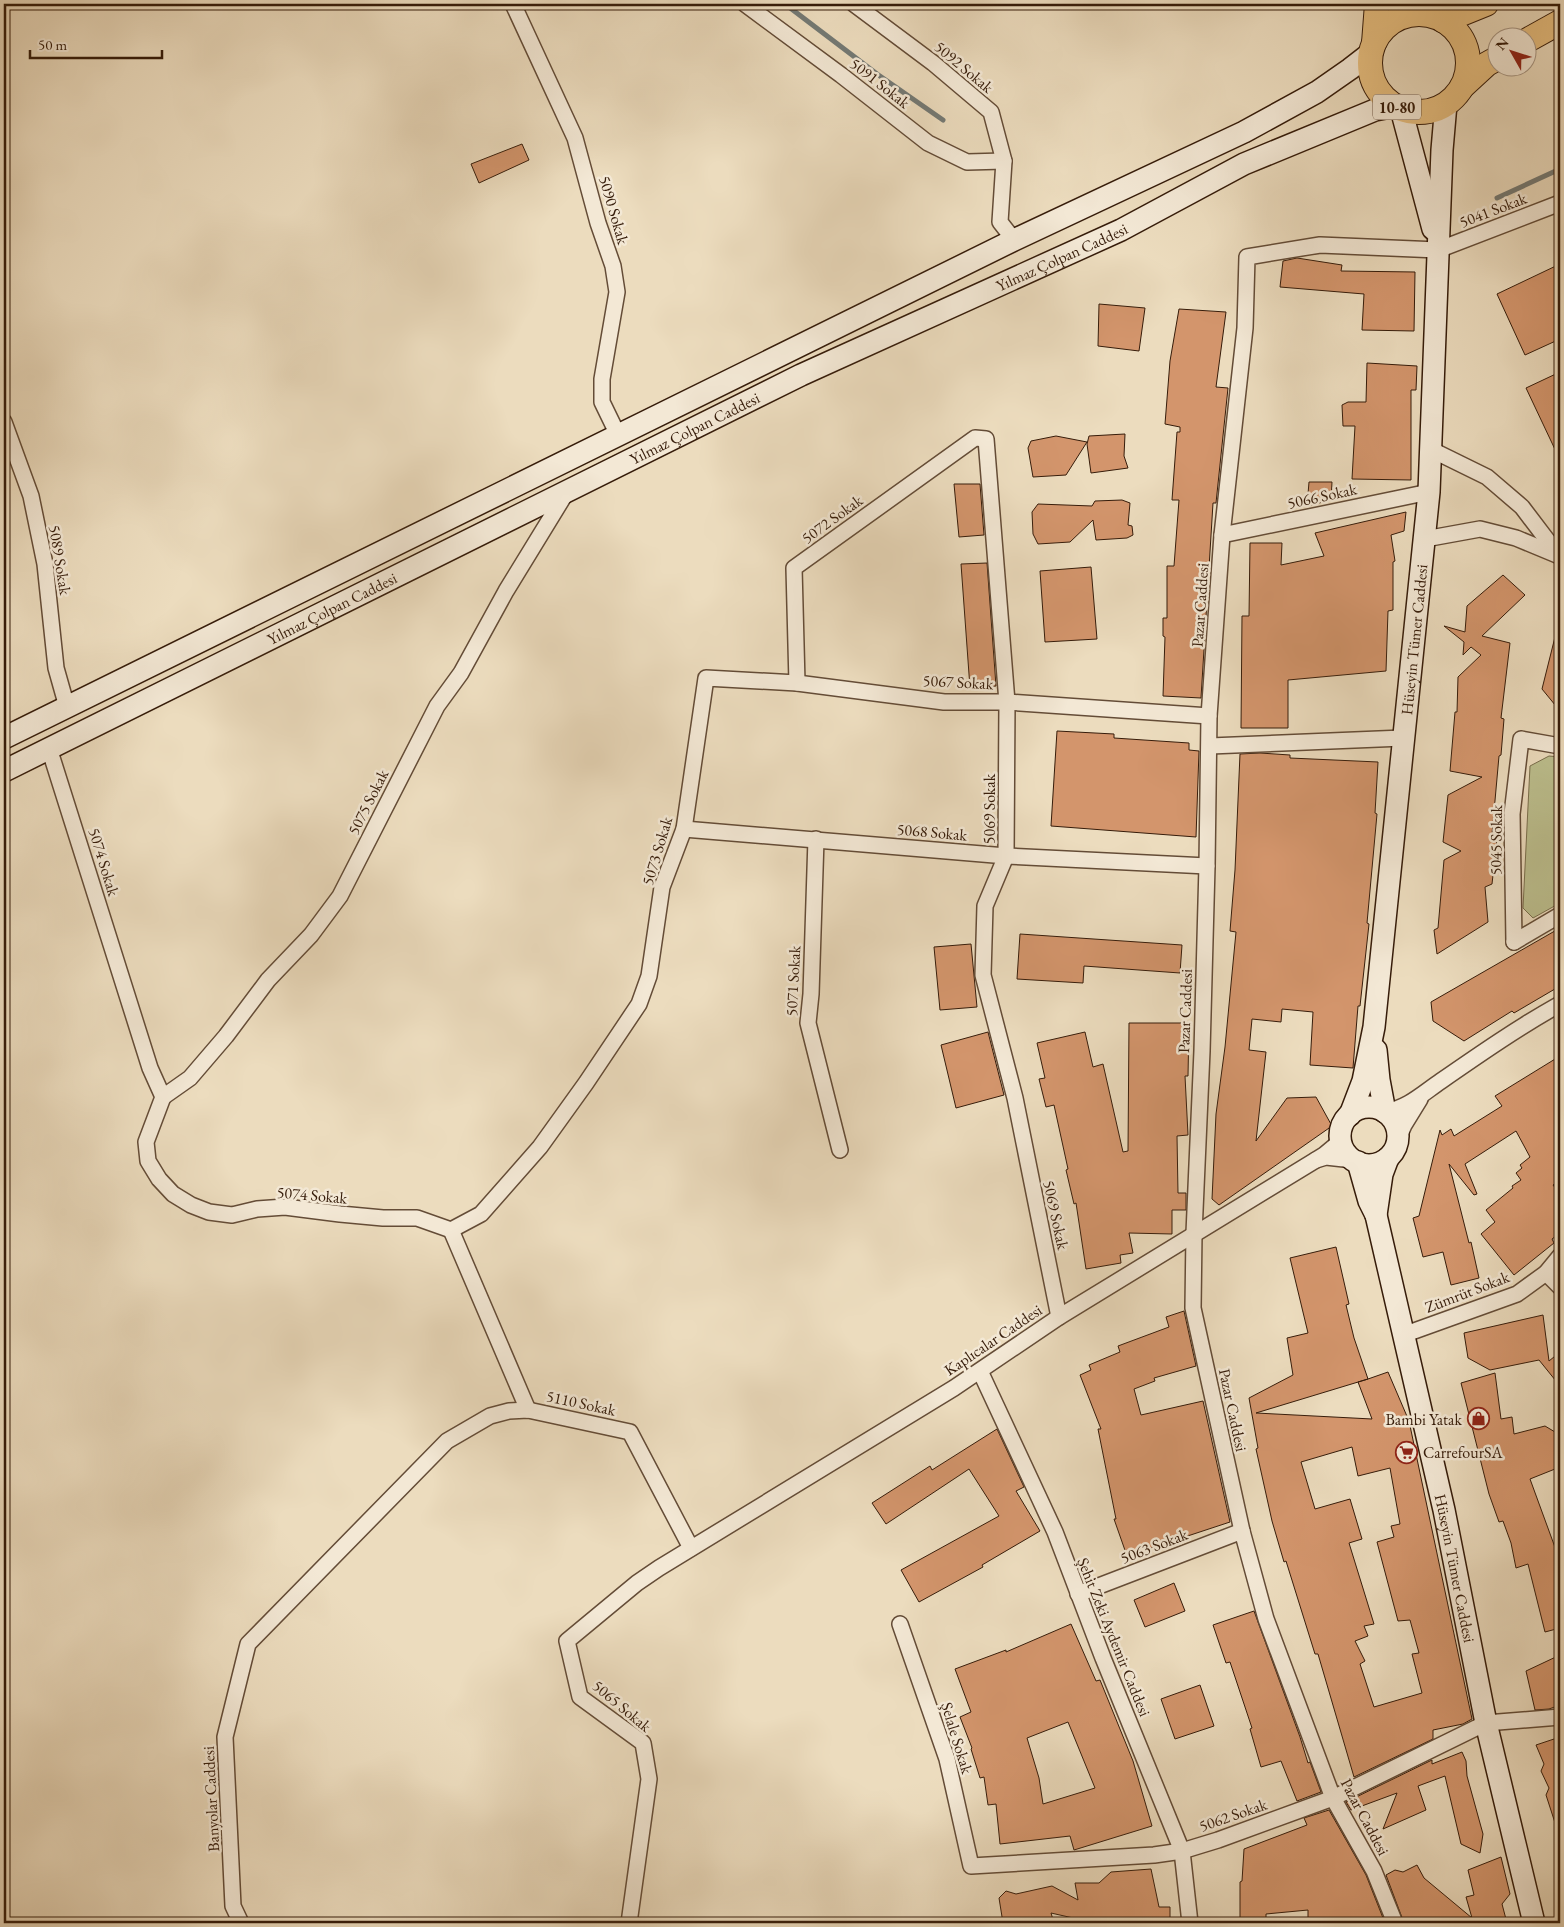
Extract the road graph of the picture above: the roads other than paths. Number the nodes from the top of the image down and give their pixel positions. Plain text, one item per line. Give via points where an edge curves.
1 (513, 4) edge
2 (745, 4) edge
3 (854, 4) edge
4 (1377, 4) edge
5 (1486, 4) edge
6 (1440, 14) edge
7 (1560, 22) edge
8 (1536, 35) edge
9 (1373, 48) junction
10 (1486, 65) edge
11 (1454, 95) junction
12 (1398, 107) junction
13 (1004, 161) junction
14 (1560, 203) edge
15 (1014, 240) junction
16 (1438, 250) junction
17 (4, 422) edge
18 (618, 435) junction
19 (986, 439) joint
20 (1432, 450) junction
21 (1429, 492) junction
22 (566, 493) junction
23 (1222, 535) junction
24 (1425, 539) junction
25 (1559, 556) edge
26 (706, 678) joint
27 (797, 683) junction
28 (1007, 702) junction
29 (67, 707) junction
30 (1209, 716) junction
31 (4, 738) edge
32 (1403, 738) junction
33 (1210, 746) junction
34 (1560, 746) edge
35 (49, 748) junction
36 (4, 771) edge
37 (684, 829) junction
38 (816, 839) junction
39 (1006, 856) junction
40 (1207, 866) junction
41 (1560, 914) edge
42 (1560, 1004) edge
43 (1374, 1027) junction
44 (1424, 1093) junction
45 (163, 1097) junction
46 (1385, 1112) junction
47 (1350, 1115) junction
48 (1341, 1136) junction
49 (1398, 1139) junction
50 (840, 1150) dead end
51 (1388, 1158) junction
52 (1314, 1160) junction
53 (1356, 1161) junction
54 (1376, 1215) junction
55 (451, 1230) junction
56 (1194, 1234) junction
57 (1560, 1256) edge
58 (1546, 1273) junction
59 (1560, 1287) edge
60 (1060, 1317) junction
61 (1404, 1335) junction
62 (980, 1371) junction
63 (528, 1410) junction
64 (1242, 1530) junction
65 (692, 1548) junction
66 (1078, 1594) junction
67 (900, 1624) dead end
68 (1560, 1716) edge
69 (1486, 1723) junction
70 (1333, 1798) junction
71 (1182, 1851) junction
72 (971, 1866) joint
73 (241, 1923) edge
74 (629, 1923) edge
75 (1190, 1923) edge
76 (1395, 1923) edge
77 (1534, 1923) edge

1 - 18 street, 5090 Sokak via 575,138 613,266 617,292 602,379 602,402
2 - 13 street, 5091 Sokak via 928,143 968,162
3 - 13 street, 5092 Sokak via 933,63 991,112
4 - 9 main road, 10-80
5 - 6 main road
6 - 9 main road via 1409,15 1394,20 1382,30
6 - 11 main road via 1462,40 1468,56 1467,72
7 - 8 main road
9 - 12 main road, 10-80 via 1371,74 1377,89
9 - 15 main road, Yılmaz Çolpan Caddesi via 1317,92 1244,132
10 - 11 main road
11 - 12 main road, 10-80 via 1428,111 1414,112
11 - 16 main road, Hüseyin Tümer Caddesi via 1442,150
12 - 16 main road, Hüseyin Tümer Caddesi
12 - 22 main road, Yılmaz Çolpan Caddesi / 10-80 via 1375,110 1244,164 1121,230 802,375
13 - 15 street, 5092 Sokak via 1000,222
14 - 16 street, 5041 Sokak
15 - 18 main road, Yılmaz Çolpan Caddesi
16 - 20 main road, Hüseyin Tümer Caddesi
16 - 23 street, Pazar Caddesi via 1320,246 1247,257 1245,328
17 - 29 street, 5089 Sokak via 31,496 45,564 56,668
18 - 29 main road, Yılmaz Çolpan Caddesi
19 - 27 street, 5072 Sokak via 975,438 794,568
19 - 28 street, 5069 Sokak
20 - 21 main road, Hüseyin Tümer Caddesi
20 - 25 street via 1487,477 1522,507
21 - 23 street, 5066 Sokak
21 - 24 main road, Hüseyin Tümer Caddesi
22 - 35 main road, Yılmaz Çolpan Caddesi / 10-80
22 - 45 street, 5075 Sokak via 461,673 437,706 340,896 190,1078
23 - 30 street, Pazar Caddesi
24 - 25 street via 1480,529 1516,538
24 - 32 main road, Hüseyin Tümer Caddesi
26 - 27 street, 5067 Sokak
26 - 37 street, 5073 Sokak
27 - 28 street, 5067 Sokak via 944,702
28 - 30 street, 5067 Sokak
28 - 39 street, 5069 Sokak
29 - 31 main road, Yılmaz Çolpan Caddesi
30 - 33 street, Pazar Caddesi
32 - 33 street
32 - 43 main road, Hüseyin Tümer Caddesi
33 - 40 street, Pazar Caddesi
34 - 41 street, 5045 Sokak via 1521,738 1512,814 1514,942
35 - 36 main road, Yılmaz Çolpan Caddesi / 10-80
35 - 45 street, 5074 Sokak via 150,1068
37 - 38 street, 5068 Sokak
37 - 55 street, 5073 Sokak via 662,887 649,976 639,1004 540,1147 481,1214
38 - 39 street, 5068 Sokak
38 - 50 street, 5071 Sokak via 808,1023
39 - 40 street, 5068 Sokak
39 - 60 street, 5069 Sokak via 984,906 983,975 1014,1098
40 - 56 street, Pazar Caddesi
42 - 44 street
43 - 46 main road, Hüseyin Tümer Caddesi
43 - 47 main road, Hüseyin Tümer Caddesi via 1365,1072
44 - 46 street via 1409,1105
44 - 49 street
45 - 55 street, 5074 Sokak via 146,1142 148,1161 173,1194 190,1205 232,1215 285,1207 349,1215 417,1218
46 - 47 main road via 1372,1107
46 - 49 main road, Hüseyin Tümer Caddesi via 1395,1123
47 - 48 main road, Hüseyin Tümer Caddesi via 1342,1127
48 - 52 street, Kaplıcalar Caddesi via 1336,1144
48 - 53 main road, Hüseyin Tümer Caddesi via 1346,1153
49 - 51 main road, Hüseyin Tümer Caddesi
51 - 53 main road via 1371,1165
51 - 54 main road, Hüseyin Tümer Caddesi via 1382,1174
52 - 53 street via 1326,1157
52 - 56 street, Kaplıcalar Caddesi
53 - 54 main road, Hüseyin Tümer Caddesi
54 - 61 main road, Hüseyin Tümer Caddesi
55 - 63 street, 5110 Sokak
56 - 60 street, Kaplıcalar Caddesi
56 - 64 street, Pazar Caddesi via 1193,1308
57 - 58 street, Zümrüt Sokak
58 - 59 street
58 - 61 street, Zümrüt Sokak via 1517,1294
60 - 62 street, Kaplıcalar Caddesi
61 - 69 main road, Hüseyin Tümer Caddesi via 1444,1510
62 - 65 street, Kaplıcalar Caddesi
62 - 66 street, Şehit Zeki Aydemir Caddesi via 1055,1532
63 - 65 street, 5110 Sokak via 630,1432
63 - 73 street, Banyolar Caddesi via 490,1416 446,1441 248,1644 225,1737 233,1906
64 - 66 street, 5063 Sokak
64 - 70 street, Pazar Caddesi via 1266,1619
65 - 74 street, 5065 Sokak via 637,1583 567,1641 580,1698 642,1743 648,1779
66 - 71 street, Şehit Zeki Aydemir Caddesi
67 - 72 street, Şelale Sokak via 947,1759
68 - 69 street
69 - 70 street, 5062 Sokak
69 - 77 main road, Hüseyin Tümer Caddesi
70 - 71 street, 5062 Sokak
70 - 76 street, Pazar Caddesi via 1374,1871
71 - 72 street, 5062 Sokak
71 - 75 street, Şehit Zeki Aydemir Caddesi

